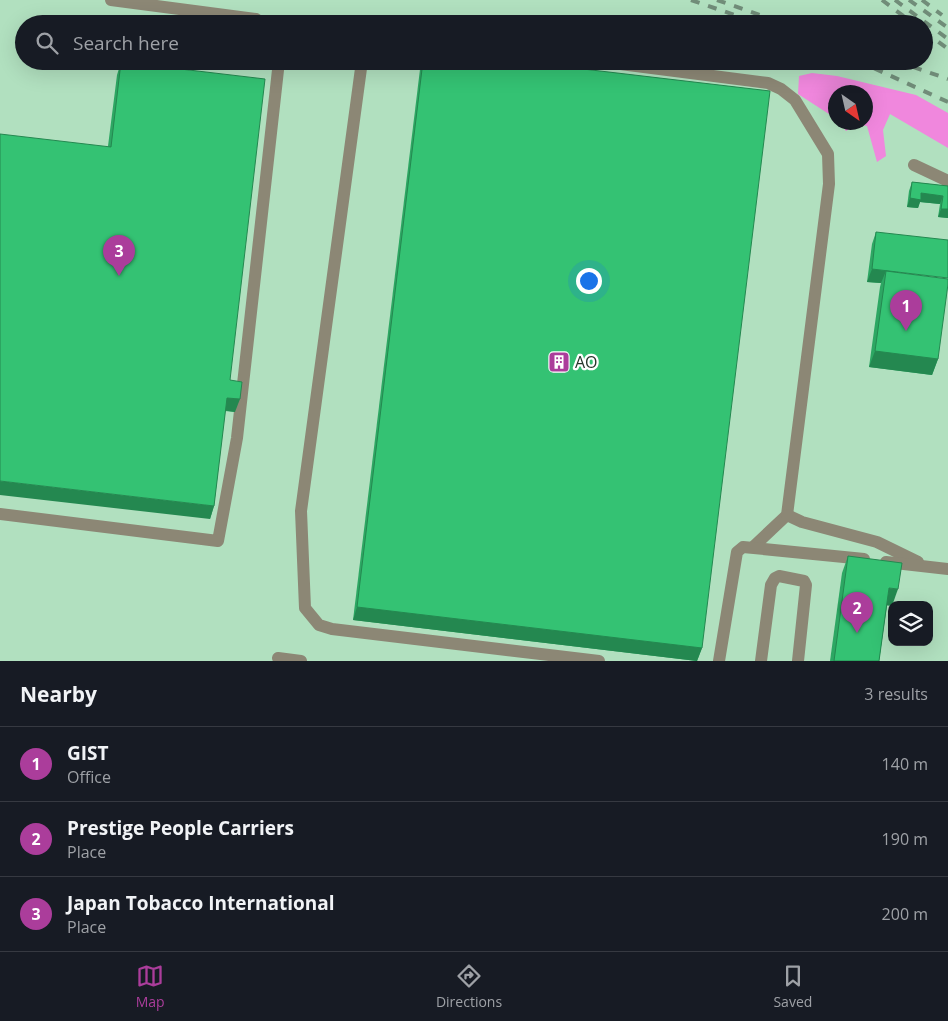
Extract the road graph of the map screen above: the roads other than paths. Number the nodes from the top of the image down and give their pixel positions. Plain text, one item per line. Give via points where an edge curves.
1 (111, 0) edge
2 (225, 15) edge
3 (278, 70) edge
4 (361, 70) edge
5 (666, 70) edge
6 (914, 164) dead end
7 (948, 181) edge
8 (0, 514) edge
9 (787, 515) junction
10 (753, 547) junction
11 (927, 566) junction
12 (948, 569) edge
13 (278, 658) dead end
14 (301, 661) edge
15 (599, 661) edge
16 (720, 661) edge
17 (761, 661) edge
18 (798, 661) edge

1 - 2 lane
3 - 8 lane via 237,438 218,542
4 - 15 lane via 301,511 305,608 319,625 332,629
5 - 9 lane via 768,83 782,88 796,100 828,154 829,184
6 - 7 lane
9 - 10 lane
9 - 11 lane via 877,542
10 - 11 lane
10 - 16 lane via 743,546 737,552
11 - 12 lane
13 - 14 lane
17 - 18 lane via 771,585 779,576 804,581 806,585

